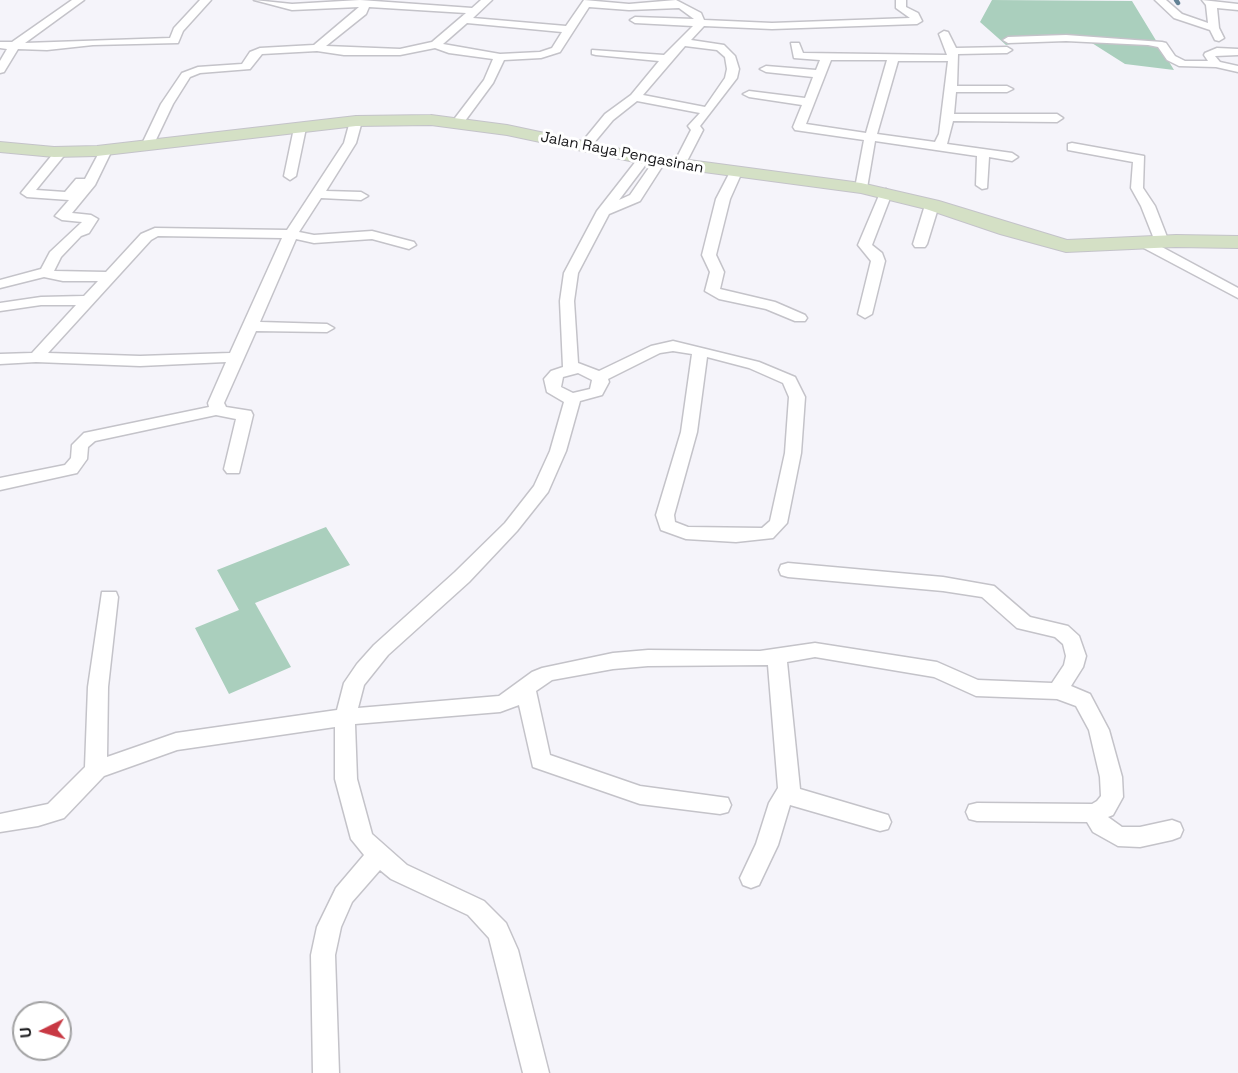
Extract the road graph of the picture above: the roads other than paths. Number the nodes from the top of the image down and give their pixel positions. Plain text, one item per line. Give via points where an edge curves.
1 (79, 0) edge
2 (206, 0) edge
3 (259, 0) edge
4 (487, 0) edge
5 (666, 0) edge
6 (696, 0) edge
7 (901, 0) edge
8 (1161, 0) edge
9 (357, 2) edge
10 (587, 2) edge
11 (1209, 2) edge
12 (681, 4) junction
13 (1238, 6) edge
14 (476, 11) junction
15 (465, 20) junction
16 (635, 20) dead end
17 (700, 22) junction
18 (726, 24) junction
19 (1214, 28) junction
20 (570, 30) junction
21 (944, 34) dead end
22 (682, 42) junction
23 (0, 45) edge
24 (436, 45) junction
25 (795, 45) dead end
26 (14, 46) junction
27 (720, 47) junction
28 (317, 48) junction
29 (1225, 50) junction
30 (596, 52) dead end
31 (1238, 52) edge
32 (952, 55) junction
33 (500, 57) junction
34 (894, 57) junction
35 (826, 58) junction
36 (668, 59) junction
37 (1216, 64) junction
38 (1233, 68) edge
39 (766, 69) dead end
40 (0, 70) edge
41 (819, 74) junction
42 (1238, 85) edge
43 (951, 88) junction
44 (1007, 89) dead end
45 (750, 94) dead end
46 (635, 98) junction
47 (808, 102) junction
48 (708, 111) junction
49 (946, 117) junction
50 (1057, 118) dead end
51 (356, 121) junction
52 (458, 122) junction
53 (300, 128) junction
54 (870, 138) junction
55 (147, 146) junction
56 (0, 147) edge
57 (584, 147) junction
58 (1072, 147) dead end
59 (939, 148) junction
60 (101, 151) junction
61 (61, 152) junction
62 (983, 153) junction
63 (1012, 157) dead end
64 (652, 160) junction
65 (679, 165) junction
66 (736, 172) junction
67 (290, 176) dead end
68 (982, 185) dead end
69 (861, 189) junction
70 (886, 193) junction
71 (316, 194) junction
72 (361, 196) dead end
73 (932, 205) junction
74 (291, 234) junction
75 (1153, 242) junction
76 (1238, 243) edge
77 (409, 244) dead end
78 (920, 244) dead end
79 (46, 272) junction
80 (110, 276) junction
81 (0, 284) edge
82 (1238, 294) edge
83 (90, 300) junction
84 (0, 307) edge
85 (865, 314) dead end
86 (800, 318) dead end
87 (252, 326) junction
88 (327, 328) dead end
89 (700, 351) junction
90 (36, 357) junction
91 (236, 358) junction
92 (0, 359) edge
93 (571, 368) junction
94 (599, 377) junction
95 (573, 398) junction
96 (218, 410) junction
97 (233, 469) dead end
98 (0, 484) edge
99 (788, 570) dead end
100 (109, 597) dead end
101 (777, 658) junction
102 (526, 689) junction
103 (1057, 691) junction
104 (345, 717) junction
105 (96, 770) junction
106 (787, 795) junction
107 (720, 805) dead end
108 (977, 812) dead end
109 (1093, 813) junction
110 (880, 822) dead end
111 (0, 823) edge
112 (1172, 830) dead end
113 (378, 856) junction
114 (751, 878) dead end
115 (326, 1073) edge
116 (536, 1073) edge

1 - 26 street
2 - 26 street via 178,30 174,41
3 - 9 street via 292,7
4 - 14 street
5 - 12 street
6 - 12 street
7 - 18 street via 902,8 917,21 831,28
8 - 19 street via 1178,16
9 - 14 street
9 - 28 street via 365,6 362,12
10 - 12 street via 629,7
10 - 20 street
11 - 13 street
11 - 19 street
12 - 17 street via 697,15
14 - 15 street
15 - 20 street
15 - 24 street
16 - 17 street
17 - 18 street
17 - 22 street
18 - 27 street
19 - 29 street
20 - 33 street via 561,45 548,54
21 - 32 street
22 - 27 street
22 - 36 street
23 - 26 street
24 - 28 street via 400,52
24 - 33 street
25 - 35 street via 798,56
26 - 40 street
27 - 48 street via 730,56 733,69
28 - 55 street via 260,51 246,67 191,72 178,86
29 - 31 street
29 - 37 street via 1209,56
30 - 36 street
32 - 34 street
32 - 37 street via 1066,38 1148,42 1162,45 1171,58 1183,63
32 - 43 street
33 - 52 street via 489,81
34 - 35 street
34 - 54 street
35 - 41 street
36 - 46 street
37 - 38 street
38 - 42 street
39 - 41 street
41 - 47 street
43 - 44 street
43 - 49 street
45 - 47 street
46 - 48 street
46 - 57 street via 609,117
47 - 54 street via 799,127
48 - 65 street via 694,126 697,130
49 - 50 street
49 - 59 street
51 - 52 main road, Jalan Raya Pengasinan via 406,118
51 - 53 main road, Jalan Raya Pengasinan
51 - 71 street via 350,143
52 - 57 main road, Jalan Raya Pengasinan
53 - 55 main road, Jalan Raya Pengasinan
53 - 67 street
54 - 59 street
54 - 69 street
55 - 60 main road, Jalan Raya Pengasinan
56 - 61 main road, Jalan Raya Pengasinan
57 - 64 main road, Jalan Raya Pengasinan
58 - 75 street via 1140,159 1137,188 1148,206
59 - 62 street
60 - 61 main road, Jalan Raya Pengasinan
60 - 61 street via 68,196 27,193
60 - 79 street via 89,185 62,216 91,219 55,255
62 - 63 street
62 - 68 street
64 - 65 main road, Jalan Raya Pengasinan
64 - 93 street via 635,198 604,211 575,262 568,282
65 - 66 main road, Jalan Raya Pengasinan
66 - 69 main road, Jalan Raya Pengasinan
66 - 86 street via 723,199 709,255 717,272 712,291 770,305
69 - 70 main road, Jalan Raya Pengasinan
70 - 73 main road, Jalan Raya Pengasinan
70 - 85 street via 865,245 878,261
71 - 72 street
71 - 74 street
73 - 75 main road, Jalan Raya Pengasinan via 1057,244 1088,247
73 - 78 street
74 - 77 street via 314,239 372,235
74 - 80 street via 159,231 146,237
74 - 87 street
75 - 76 main road, Jalan Raya Pengasinan
75 - 82 street
79 - 80 street via 63,277
79 - 81 street
80 - 83 street
83 - 84 street
83 - 90 street
87 - 88 street
87 - 91 street
89 - 89 street via 689,432 665,515 667,526 674,531 761,536 772,531 780,514 793,453 795,388 784,376 770,370
89 - 94 street via 663,347
90 - 91 street via 140,362
90 - 92 street
91 - 96 street via 216,403
93 - 94 street via 588,369
93 - 95 street via 556,374 551,384 558,394
94 - 95 street via 596,392
95 - 104 street via 558,451 542,488 462,577 381,650 354,682
96 - 97 street via 245,416
96 - 98 street via 90,437 80,445 79,459 71,469
99 - 103 street via 987,591 1024,623 1061,631 1072,641 1076,656 1073,667
100 - 105 street via 98,687
101 - 102 street via 648,658 613,662 549,673
101 - 103 street via 806,650 824,650 937,670 976,687
101 - 106 street
102 - 104 street via 511,700 485,706
102 - 107 street via 541,761 640,795
103 - 109 street via 1083,700 1099,730 1113,790 1108,804
104 - 105 street via 176,742
104 - 113 street via 344,760 355,820 362,839
105 - 111 street via 56,811
106 - 110 street
106 - 114 street via 780,803 768,845
108 - 109 street
109 - 112 street via 1101,825 1118,836 1140,837
113 - 115 street via 344,895 329,927 322,955
113 - 116 street via 399,872 476,908 498,931

